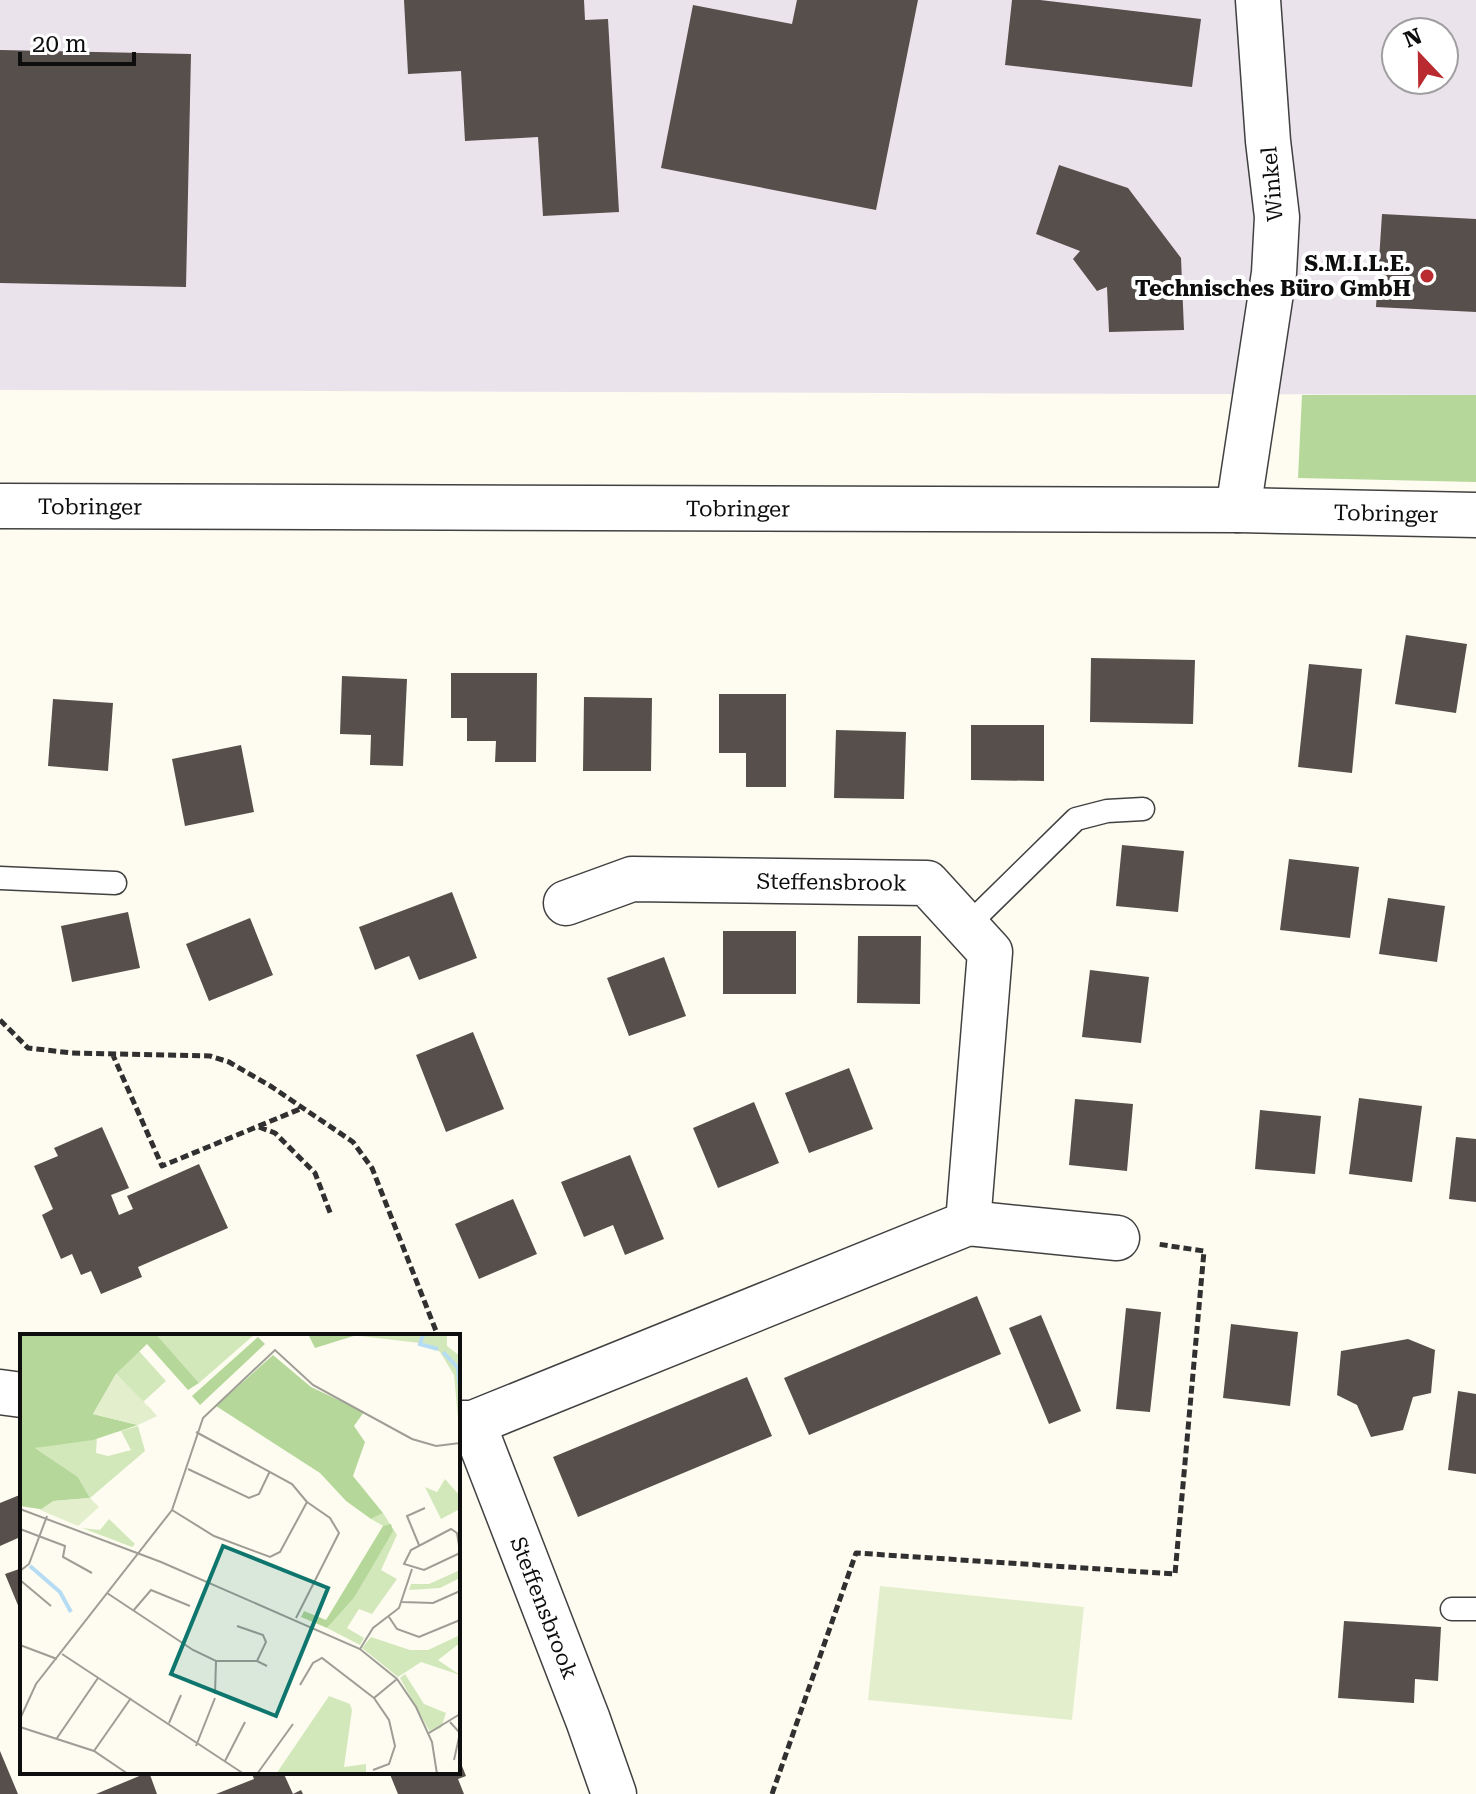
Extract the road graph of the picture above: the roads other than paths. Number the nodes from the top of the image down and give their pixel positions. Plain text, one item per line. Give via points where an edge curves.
1 (1258, 0) edge
2 (0, 506) edge
3 (1238, 510) junction
4 (1476, 515) edge
5 (1143, 809) dead end
6 (0, 878) edge
7 (115, 883) dead end
8 (566, 903) dead end
9 (967, 926) junction
10 (968, 1223) junction
11 (1117, 1238) road end
12 (0, 1392) edge
13 (20, 1395) edge
14 (466, 1423) edge
15 (1452, 1609) dead end
16 (1476, 1609) edge
17 (614, 1794) edge

1 - 3 street, Winkel via 1277,217 1274,273
2 - 3 street, Tobringer
3 - 4 street, Tobringer
5 - 9 lane via 1076,819
6 - 7 lane
8 - 9 street, Steffensbrook via 632,879 927,883
9 - 10 street, Steffensbrook via 990,952
10 - 11 street, Steffensbrook
10 - 14 street, Steffensbrook
12 - 13 street
14 - 17 street, Steffensbrook
15 - 16 lane

